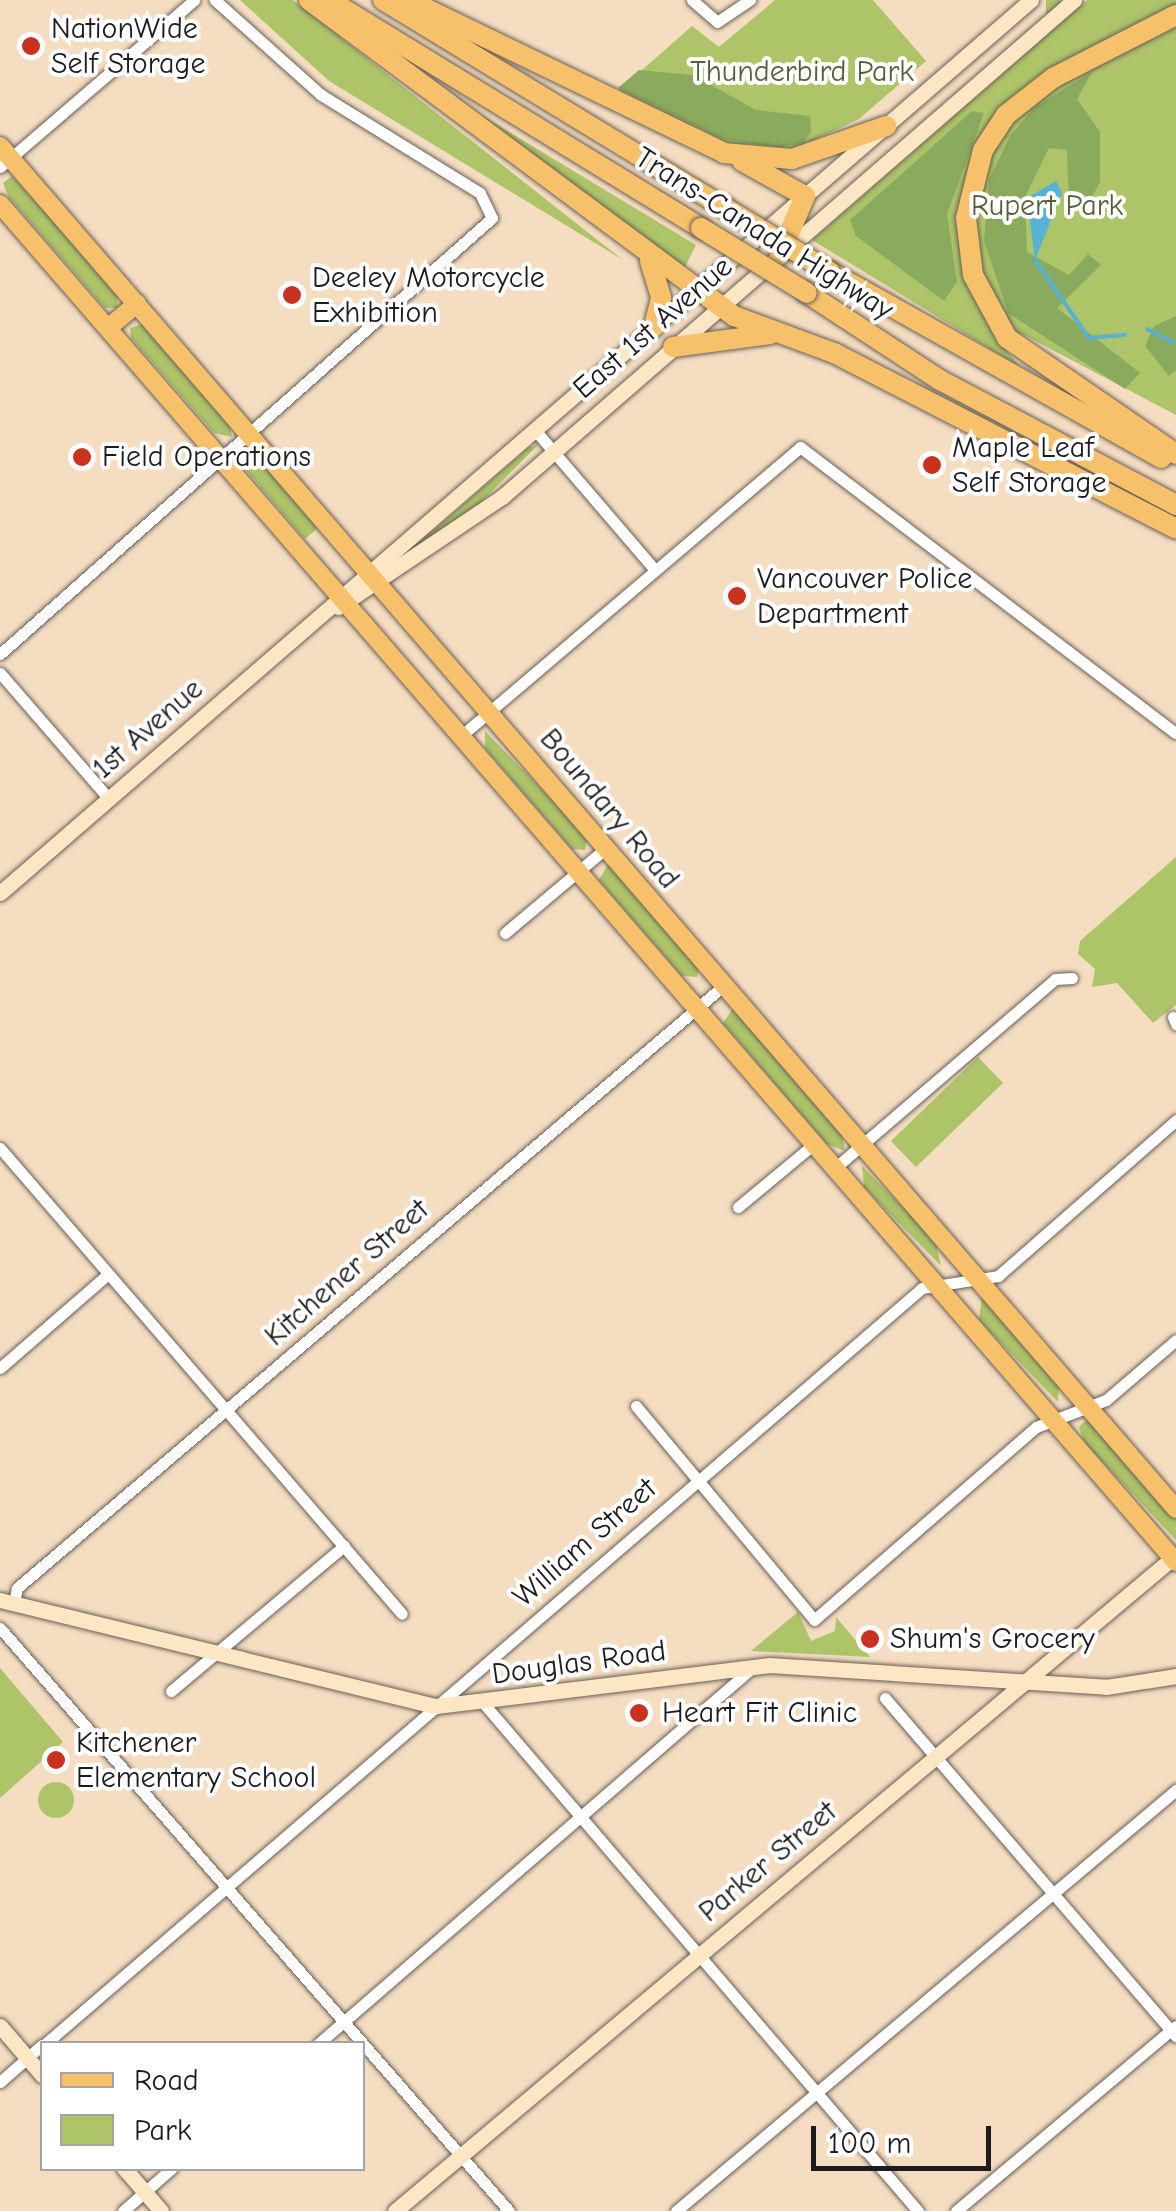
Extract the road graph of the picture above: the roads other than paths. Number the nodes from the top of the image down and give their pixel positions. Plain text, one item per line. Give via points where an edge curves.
1 (194, 0) edge
2 (214, 0) edge
3 (309, 0) edge
4 (329, 0) edge
5 (383, 0) edge
6 (408, 0) edge
7 (692, 0) edge
8 (750, 0) edge
9 (1031, 0) edge
10 (1074, 0) edge
11 (1176, 15) edge
12 (886, 126) junction
13 (724, 152) junction
14 (4, 157) edge
15 (805, 196) junction
16 (0, 204) edge
17 (780, 255) junction
18 (649, 259) junction
19 (695, 292) junction
20 (137, 304) junction
21 (720, 308) junction
22 (654, 327) junction
23 (108, 328) junction
24 (771, 334) junction
25 (674, 348) junction
26 (535, 430) junction
27 (250, 433) junction
28 (553, 452) junction
29 (1176, 454) edge
30 (223, 460) junction
31 (1176, 465) edge
32 (1176, 505) edge
33 (1176, 529) edge
34 (654, 569) junction
35 (375, 577) junction
36 (340, 603) junction
37 (0, 654) edge
38 (0, 672) edge
39 (489, 711) junction
40 (1176, 733) edge
41 (462, 735) junction
42 (109, 799) junction
43 (606, 848) junction
44 (578, 871) junction
45 (0, 893) edge
46 (505, 934) dead end
47 (1072, 978) dead end
48 (723, 986) junction
49 (697, 1007) junction
50 (1176, 1120) edge
51 (815, 1143) junction
52 (860, 1145) junction
53 (0, 1148) edge
54 (836, 1167) junction
55 (738, 1207) dead end
56 (108, 1274) junction
57 (979, 1280) junction
58 (939, 1286) junction
59 (1176, 1340) edge
60 (0, 1368) edge
61 (636, 1406) dead end
62 (1089, 1407) junction
63 (227, 1410) junction
64 (1056, 1420) junction
65 (697, 1479) junction
66 (1176, 1509) edge
67 (344, 1546) junction
68 (1175, 1558) edge
69 (7, 1602) edge
70 (402, 1614) dead end
71 (6, 1631) edge
72 (1060, 1653) junction
73 (216, 1654) junction
74 (753, 1666) junction
75 (1176, 1676) edge
76 (978, 1679) junction
77 (1022, 1684) junction
78 (1073, 1686) junction
79 (171, 1691) dead end
80 (884, 1698) dead end
81 (436, 1706) junction
82 (485, 1706) junction
83 (994, 1708) junction
84 (936, 1756) junction
85 (1176, 1790) edge
86 (581, 1819) junction
87 (230, 1884) junction
88 (1053, 1894) junction
89 (698, 1958) junction
90 (345, 2020) junction
91 (0, 2026) edge
92 (1174, 2031) edge
93 (47, 2041) edge
94 (321, 2041) edge
95 (363, 2041) edge
96 (365, 2043) edge
97 (40, 2048) edge
98 (28, 2058) junction
99 (40, 2072) edge
100 (0, 2082) edge
101 (817, 2093) junction
102 (461, 2156) junction
103 (127, 2171) edge
104 (169, 2171) edge
105 (145, 2192) junction
106 (123, 2211) edge
107 (161, 2211) edge
108 (394, 2211) edge
109 (509, 2211) edge
110 (676, 2211) edge
111 (918, 2211) edge
112 (956, 2211) edge

1 - 14 street
2 - 27 street via 320,94 491,206 483,231
3 - 18 highway
4 - 32 highway, Trans-Canada Highway, bridge via 940,380
5 - 31 highway, Trans-Canada Highway, bridge via 830,272
6 - 13 highway
7 - 8 street via 717,22
9 - 12 street, East 1st Avenue
10 - 17 street, East 1st Avenue
11 - 29 highway via 1053,78 1006,115 977,163 966,218 973,275 1007,338
12 - 13 highway via 792,159
12 - 15 street, East 1st Avenue
13 - 15 highway
14 - 20 main road, Boundary Road
15 - 17 highway
15 - 19 street, East 1st Avenue
16 - 23 main road, Boundary Road
17 - 21 street, East 1st Avenue
18 - 19 highway
18 - 22 highway via 661,298
19 - 21 highway
19 - 22 street, East 1st Avenue
20 - 23 main road
20 - 27 main road, Boundary Road
21 - 24 highway
21 - 25 street, East 1st Avenue
22 - 26 street, East 1st Avenue
23 - 30 main road, Boundary Road
24 - 25 highway
24 - 33 highway via 836,354
25 - 28 street, East 1st Avenue
26 - 28 street
26 - 35 street, East 1st Avenue
27 - 30 street
27 - 35 main road, Boundary Road
28 - 34 street
28 - 35 street, East 1st Avenue
30 - 36 main road, Boundary Road
30 - 37 street
34 - 39 street
34 - 40 street via 805,447
35 - 36 street, East 1st Avenue
35 - 39 main road, Boundary Road
36 - 41 main road, Boundary Road
36 - 42 street, 1st Avenue
38 - 42 street
39 - 41 street
39 - 43 main road, Boundary Road
41 - 44 main road, Boundary Road
42 - 45 street, 1st Avenue
43 - 44 street
43 - 48 main road, Boundary Road
44 - 46 street
44 - 49 main road, Boundary Road
47 - 52 street via 1055,978
48 - 49 street, Kitchener Street
48 - 52 main road, Boundary Road
49 - 51 main road, Boundary Road
49 - 63 street, Kitchener Street
50 - 57 street, William Street via 998,1276
51 - 54 main road, Boundary Road
51 - 55 street
52 - 54 street
52 - 57 main road, Boundary Road
53 - 56 street
54 - 58 main road, Boundary Road
56 - 60 street
56 - 63 street
57 - 58 street, William Street
57 - 62 main road, Boundary Road
58 - 64 main road, Boundary Road
58 - 65 street, William Street via 922,1288
59 - 62 street
61 - 65 street
62 - 64 street
62 - 66 main road, Boundary Road
63 - 67 street
63 - 69 street, Kitchener Street
64 - 65 street via 814,1620
64 - 68 main road, Boundary Road
65 - 81 street, William Street
67 - 70 street
67 - 73 street
68 - 72 street, Parker Street
69 - 73 street, Douglas Road
71 - 87 street
72 - 77 street, Parker Street
72 - 78 street
73 - 79 street
73 - 81 street, Douglas Road
74 - 76 street, Douglas Road
74 - 82 street, Douglas Road
74 - 86 street
75 - 78 street, Douglas Road
76 - 77 street, Douglas Road
76 - 83 street
77 - 78 street, Douglas Road
77 - 83 street, Parker Street
80 - 84 street
81 - 82 street, Douglas Road
81 - 87 street, William Street
82 - 86 street
83 - 84 street, Parker Street
84 - 88 street
84 - 89 street, Parker Street
85 - 88 street
86 - 89 street
86 - 90 street
87 - 90 street
87 - 93 street, William Street
88 - 92 street
88 - 101 street
89 - 101 street
89 - 102 street, Parker Street
90 - 94 street
90 - 95 street
91 - 98 street
92 - 112 street
96 - 102 street
97 - 98 street, William Street
98 - 99 street
98 - 100 street, William Street
101 - 110 street
101 - 111 street
102 - 108 street, Parker Street
102 - 109 street
103 - 105 street
104 - 105 street
105 - 106 street
105 - 107 street

